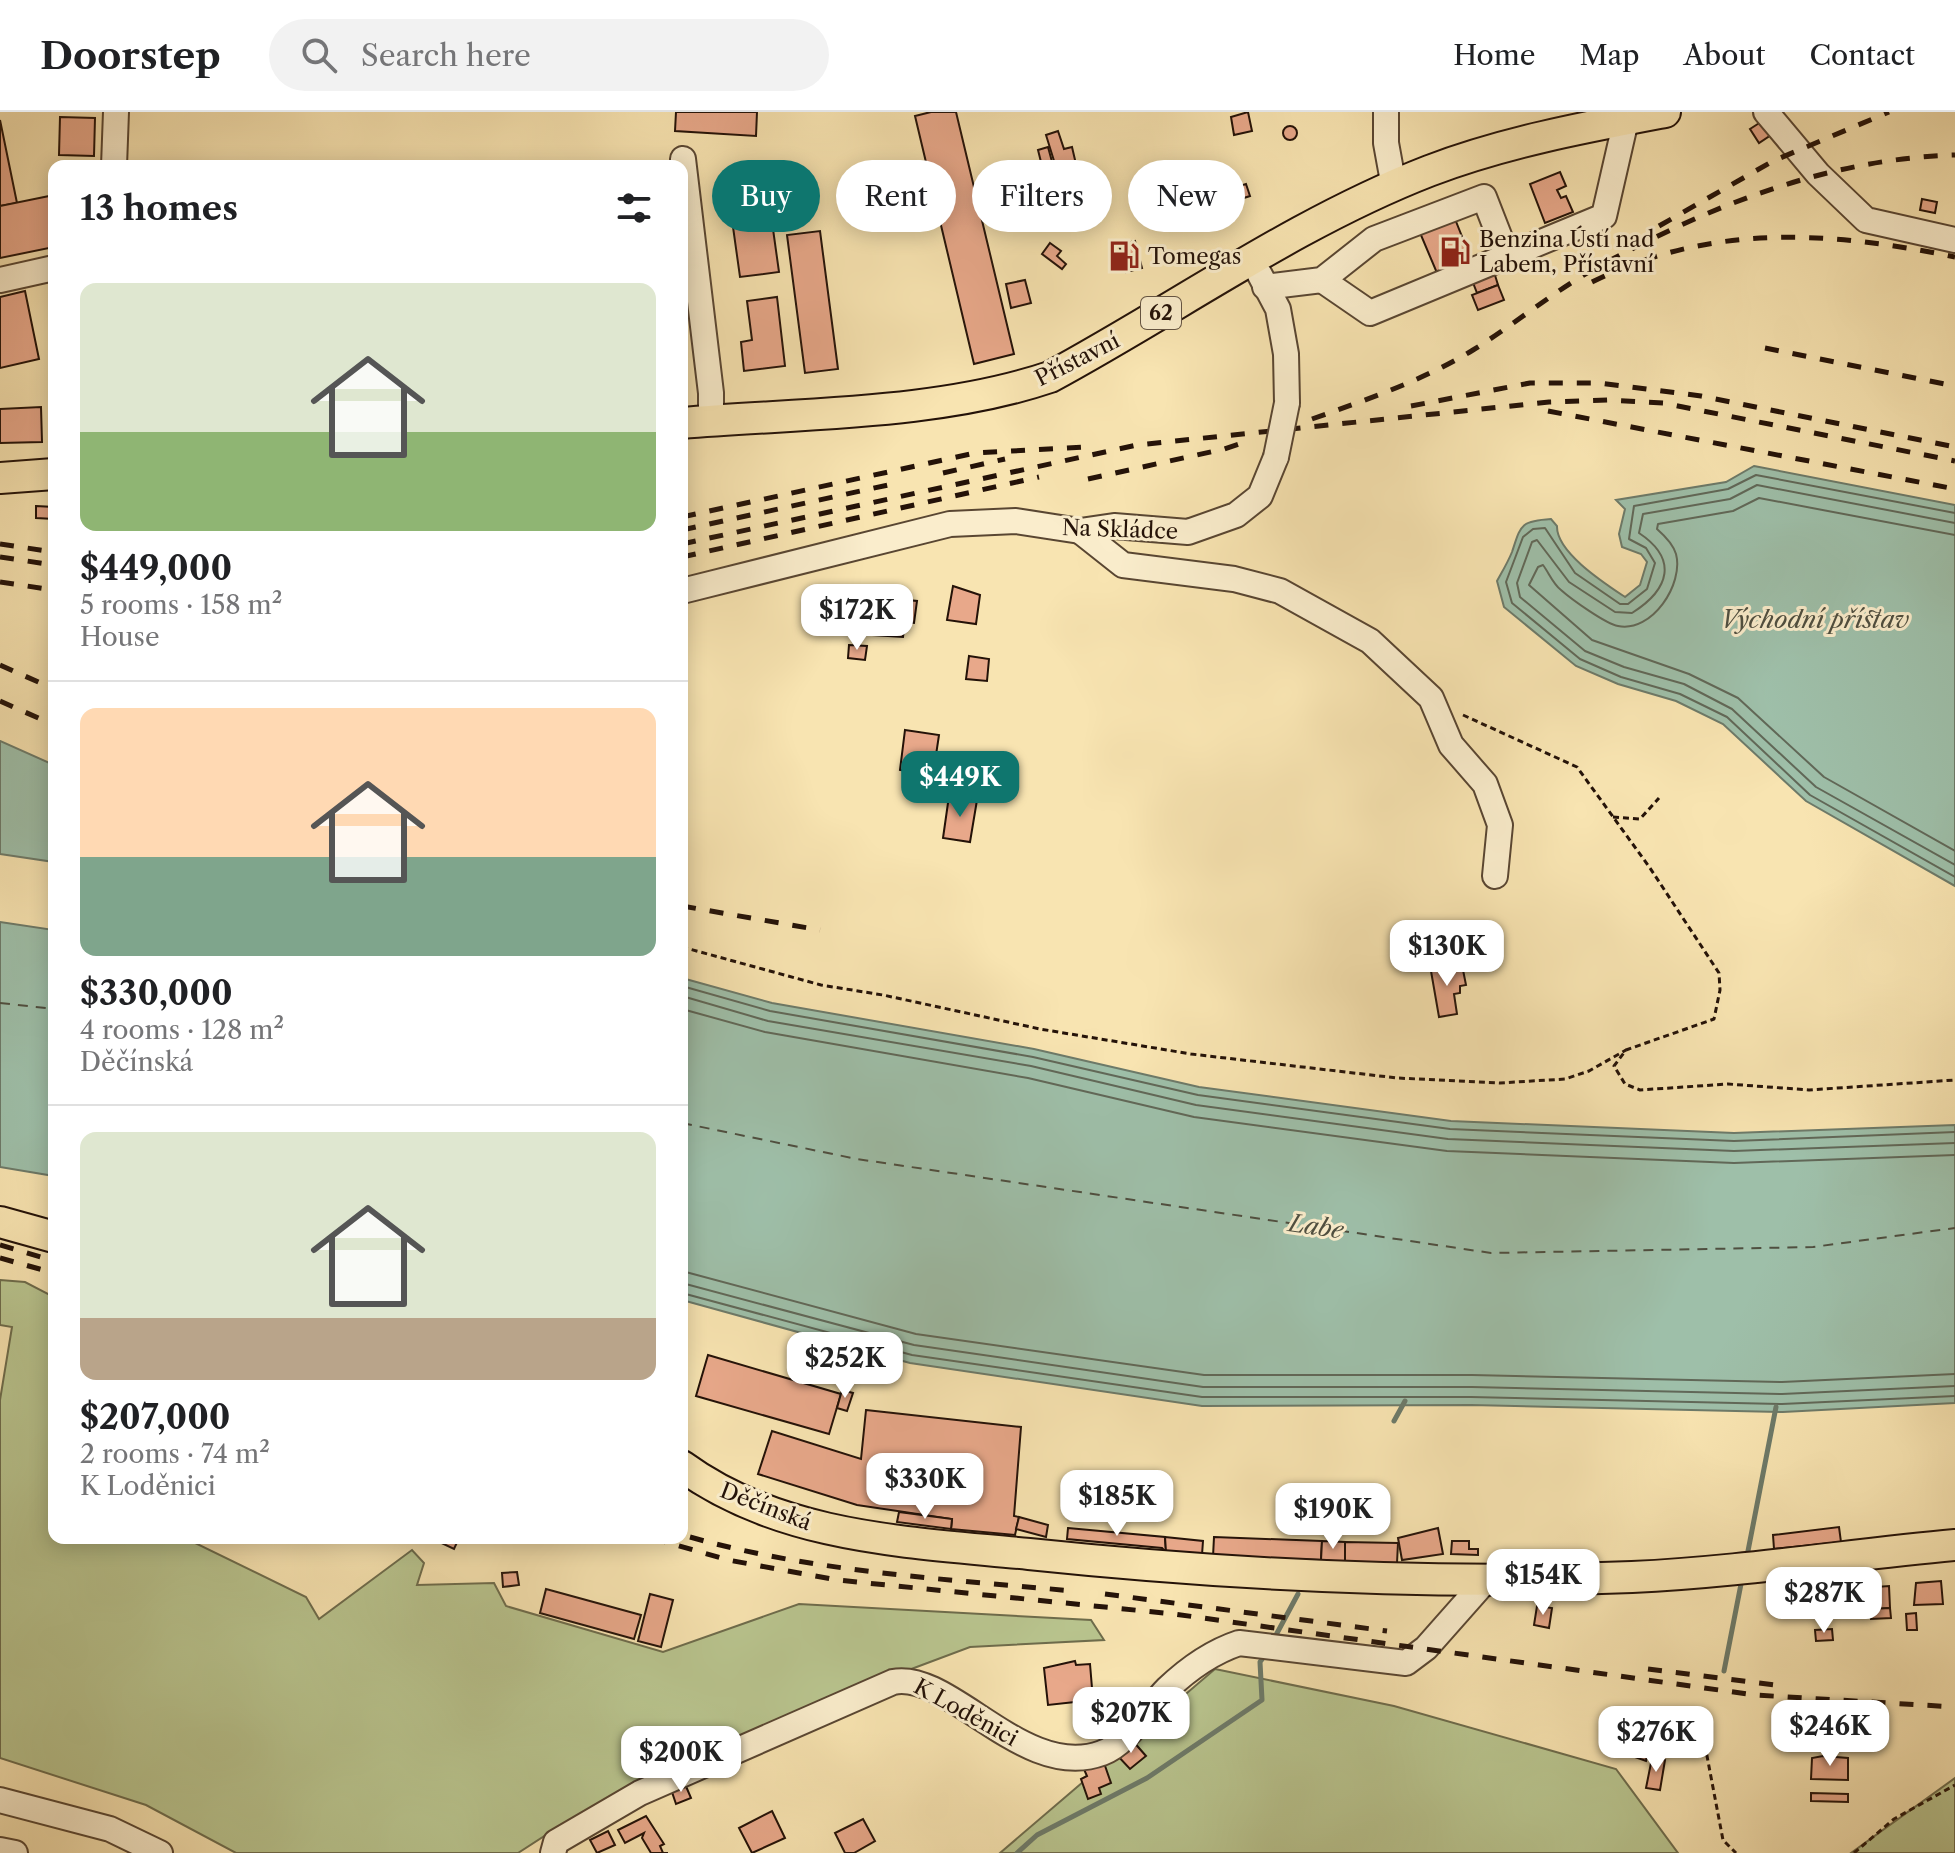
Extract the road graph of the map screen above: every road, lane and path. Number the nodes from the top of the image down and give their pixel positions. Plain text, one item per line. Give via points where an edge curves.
1 (116, 112) edge
2 (1386, 112) edge
3 (1665, 112) edge
4 (1766, 112) edge
5 (1626, 120) junction
6 (114, 160) edge
7 (1394, 187) junction
8 (688, 201) edge
9 (1955, 240) edge
10 (1507, 256) junction
11 (1251, 259) junction
12 (48, 269) edge
13 (0, 280) edge
14 (1322, 280) junction
15 (1265, 287) junction
16 (696, 421) edge
17 (48, 474) edge
18 (0, 478) edge
19 (1080, 531) junction
20 (688, 590) edge
21 (1431, 698) junction
22 (1659, 798) dead end
23 (1613, 817) junction
24 (1495, 876) dead end
25 (688, 949) edge
26 (1626, 1050) junction
27 (1955, 1080) edge
28 (0, 1222) edge
29 (48, 1235) edge
30 (688, 1470) edge
31 (1955, 1545) edge
32 (1487, 1579) junction
33 (1703, 1735) dead end
34 (1955, 1785) edge
35 (0, 1800) edge
36 (0, 1850) edge
37 (15, 1853) edge
38 (160, 1853) edge
39 (553, 1853) edge
40 (1736, 1853) edge
41 (1854, 1853) edge

1 - 6 street
2 - 7 street
3 - 5 main road, Přístavní / 62
4 - 9 street via 1866,220
5 - 7 main road, Přístavní / 62 via 1503,148
5 - 10 street via 1604,216
7 - 11 main road, Přístavní / 62
8 - 16 street via 711,393
10 - 14 street via 1370,313
10 - 14 street via 1484,197 1374,239
11 - 15 street, Na Skládce
11 - 16 main road, Přístavní / 62 via 1098,351 1014,389 938,402
12 - 13 street
14 - 15 street
15 - 19 street, Na Skládce, bridge via 1278,309 1287,403 1276,457 1260,496 1236,515 1188,532 1114,526
17 - 18 main road
19 - 20 street, Na Skládce via 1016,521 950,524
19 - 21 street via 1123,565 1234,579 1280,591 1370,641
21 - 23 path via 1577,767
21 - 24 street via 1451,745 1485,784 1500,825
22 - 23 path via 1640,819
23 - 26 path via 1719,973 1720,982 1714,1019
25 - 26 path via 821,985 1040,1029 1191,1054 1397,1078 1500,1083 1565,1079
26 - 27 path via 1614,1066 1625,1084 1640,1090 1728,1084 1809,1090
28 - 29 main road
30 - 32 main road, Děčínská via 776,1515 873,1537 1183,1570
31 - 32 main road, Děčínská via 1709,1572
32 - 39 street, K Loděnici via 1406,1663 1239,1643 1215,1651 1167,1689 1139,1723 1103,1753 1061,1758 1035,1750 917,1682 893,1682 640,1793 556,1842
33 - 40 path via 1723,1840
34 - 41 path via 1894,1819
35 - 38 street via 110,1829
36 - 37 street

